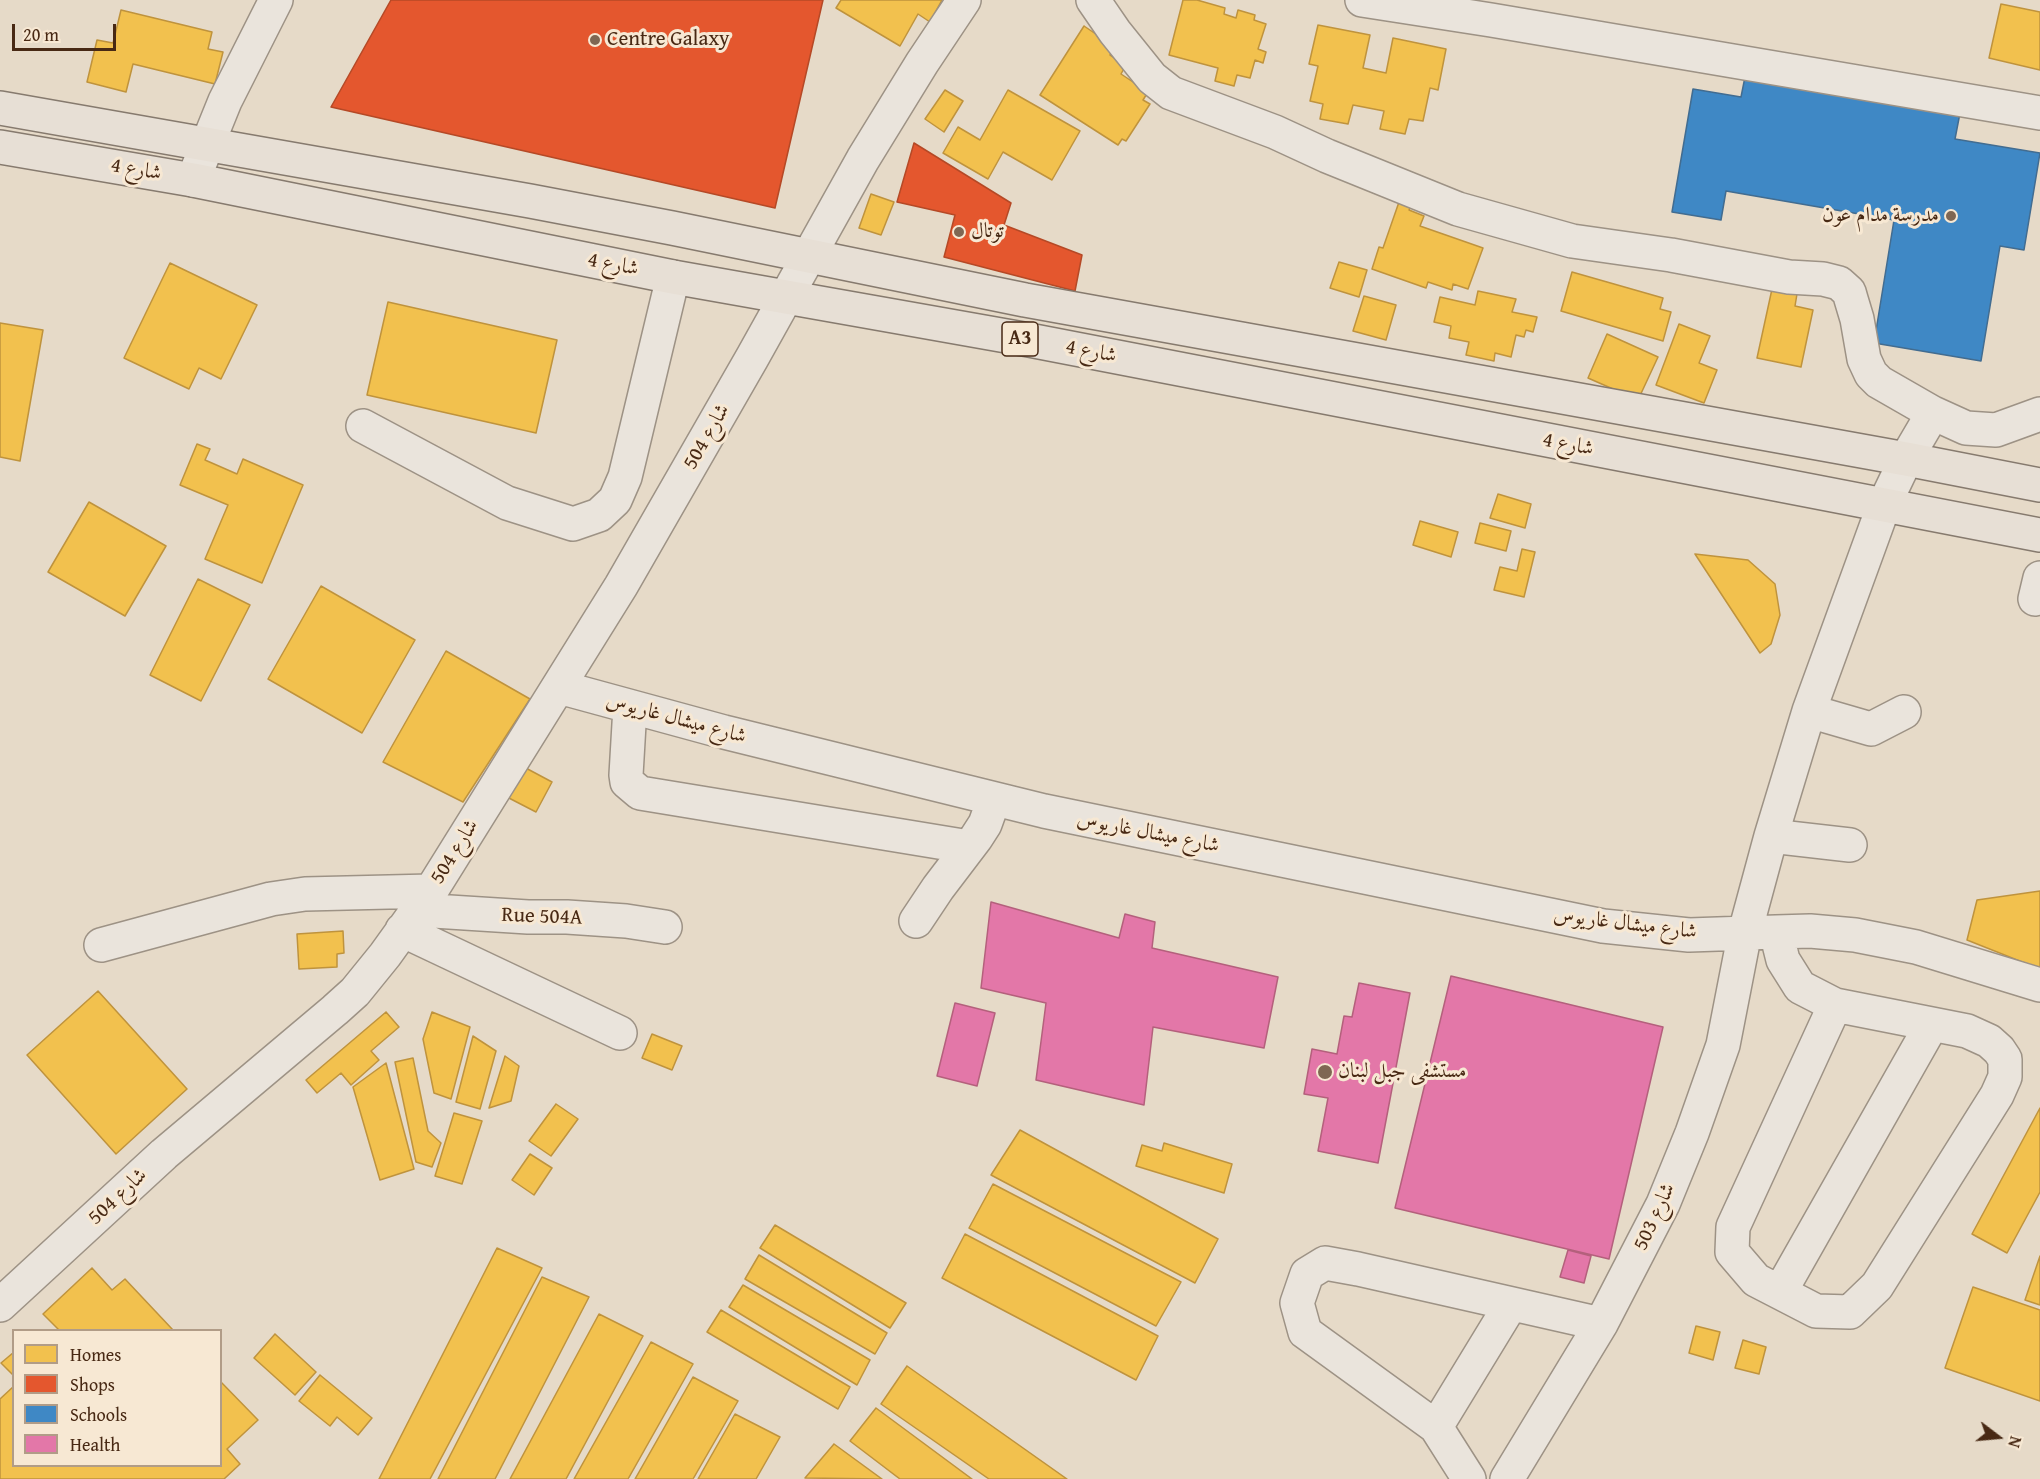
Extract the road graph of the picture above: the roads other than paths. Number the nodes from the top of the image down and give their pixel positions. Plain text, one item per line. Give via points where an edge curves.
1 (276, 0) edge
2 (964, 0) edge
3 (1093, 0) edge
4 (1362, 0) edge
5 (1496, 10) edge
6 (0, 108) edge
7 (2040, 113) edge
8 (206, 144) junction
9 (0, 147) edge
10 (193, 180) junction
11 (808, 257) junction
12 (673, 277) junction
13 (786, 298) junction
14 (1933, 413) junction
15 (2040, 414) edge
16 (363, 426) dead end
17 (1906, 459) junction
18 (2040, 485) edge
19 (1884, 506) junction
20 (2040, 534) edge
21 (559, 687) junction
22 (630, 707) junction
23 (1809, 711) junction
24 (1904, 712) dead end
25 (994, 799) junction
26 (1771, 836) junction
27 (1850, 845) dead end
28 (969, 847) junction
29 (417, 910) junction
30 (916, 921) dead end
31 (665, 927) dead end
32 (1760, 932) junction
33 (101, 945) dead end
34 (2040, 985) edge
35 (1835, 1005) junction
36 (1932, 1024) junction
37 (620, 1033) dead end
38 (1780, 1292) junction
39 (1511, 1304) junction
40 (0, 1305) edge
41 (1601, 1324) junction
42 (1436, 1427) junction
43 (1469, 1479) edge
44 (1507, 1479) edge

1 - 8 street
2 - 11 street, شارع 504 via 888,117
3 - 14 street via 1137,61 1172,93 1458,209 1572,241 1839,283 1849,292 1871,374
4 - 5 street
5 - 7 street
6 - 8 highway, شارع 4 / A3
8 - 10 street
8 - 11 highway, شارع 4 / A3
9 - 10 highway, شارع 4 / A3
10 - 12 highway, شارع 4 / A3
11 - 13 street, شارع 504
11 - 17 highway, شارع 4 / A3 via 1233,339
12 - 13 highway, شارع 4 / A3
12 - 16 street via 625,477 615,500 599,515 573,524 507,503
13 - 19 highway, شارع 4 / A3 via 1029,340
13 - 21 street, شارع 504
14 - 15 street via 1966,428 1996,430
14 - 17 street
17 - 18 highway, شارع 4 / A3
17 - 19 street
19 - 20 highway, شارع 4 / A3
19 - 23 street
21 - 22 street, شارع ميشال غاريوس
21 - 29 street, شارع 504
22 - 25 street, شارع ميشال غاريوس
22 - 28 street via 626,775 627,782 640,793
23 - 24 street via 1870,729
23 - 26 street
25 - 28 street via 985,824
25 - 32 street, شارع ميشال غاريوس via 1603,926 1689,935
26 - 27 street
26 - 32 street
28 - 30 street
29 - 31 street, Rue 504A via 626,921
29 - 33 street, Rue 504A via 305,894 271,899
29 - 37 street
29 - 40 street, شارع 504 via 355,992 164,1154
32 - 34 street, شارع ميشال غاريوس via 1833,933 1881,939
32 - 35 street via 1800,987
32 - 41 street, شارع 503 via 1692,1133 1663,1204
35 - 36 street
35 - 38 street via 1733,1227 1732,1252 1756,1280
36 - 38 street
36 - 38 street via 1967,1031 1999,1050 2006,1067 1997,1095 1877,1286 1850,1312 1816,1311
39 - 41 street
39 - 42 street
39 - 42 street via 1324,1263 1307,1274 1297,1303 1305,1332
41 - 44 street, شارع 503
42 - 43 street

